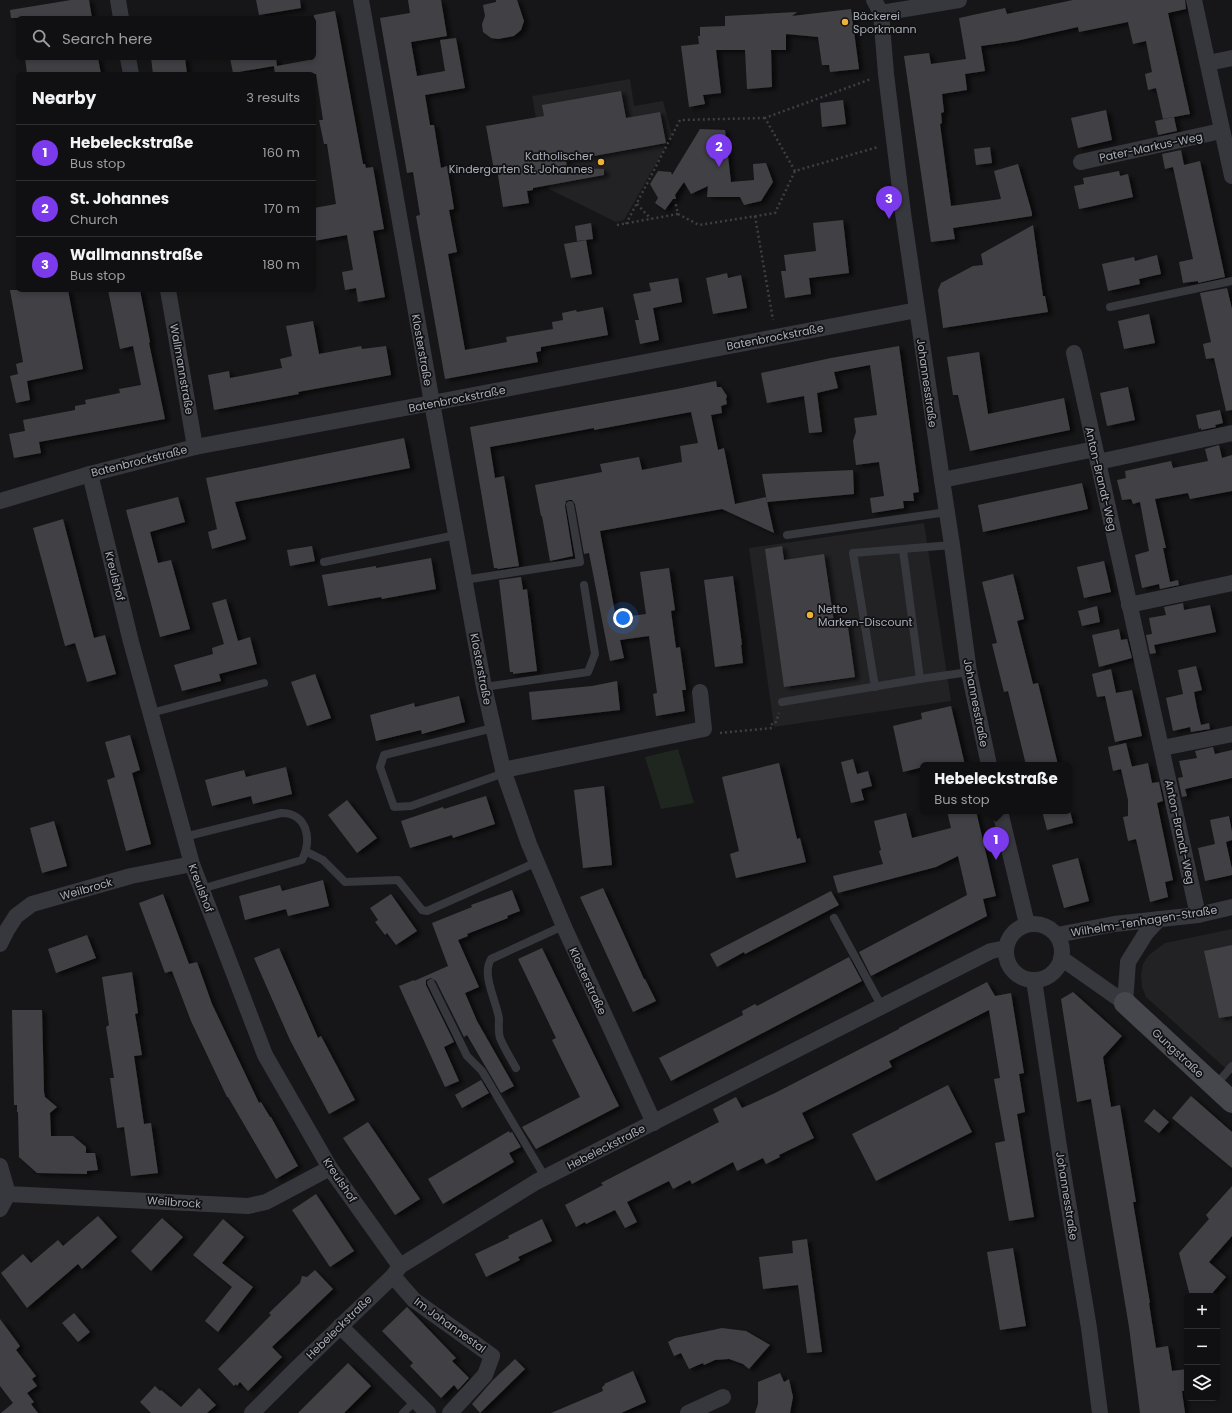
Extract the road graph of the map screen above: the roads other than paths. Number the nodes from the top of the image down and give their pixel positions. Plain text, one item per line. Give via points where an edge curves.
1 (118, 0) edge
2 (361, 0) edge
3 (959, 0) edge
4 (1194, 0) edge
5 (877, 7) edge
6 (122, 16) edge
7 (1232, 58) edge
8 (128, 60) edge
9 (1208, 63) junction
10 (131, 72) edge
11 (1226, 135) edge
12 (1080, 162) dead end
13 (1232, 176) edge
14 (1232, 281) edge
15 (168, 292) edge
16 (1110, 307) dead end
17 (917, 310) junction
18 (1074, 353) dead end
19 (432, 404) junction
20 (1232, 433) edge
21 (195, 447) junction
22 (1096, 456) junction
23 (90, 474) junction
24 (942, 480) junction
25 (0, 501) edge
26 (570, 505) dead end
27 (947, 512) junction
28 (456, 535) junction
29 (787, 536) dead end
30 (952, 545) junction
31 (903, 550) junction
32 (324, 562) dead end
33 (464, 580) junction
34 (1232, 583) edge
35 (584, 585) dead end
36 (1129, 605) junction
37 (969, 672) junction
38 (920, 679) junction
39 (264, 683) dead end
40 (484, 686) junction
41 (875, 687) junction
42 (700, 692) dead end
43 (782, 702) road end
44 (151, 713) junction
45 (493, 728) junction
46 (1232, 734) edge
47 (1162, 748) junction
48 (988, 762) edge
49 (504, 771) junction
50 (1001, 814) edge
51 (184, 837) junction
52 (307, 852) junction
53 (537, 862) junction
54 (192, 864) junction
55 (201, 889) junction
56 (1232, 907) edge
57 (1198, 915) junction
58 (834, 918) dead end
59 (1160, 919) junction
60 (1027, 924) junction
61 (563, 926) junction
62 (1057, 935) junction
63 (0, 944) edge
64 (1006, 948) junction
65 (1061, 958) junction
66 (1034, 980) junction
67 (431, 984) dead end
68 (1125, 1003) junction
69 (882, 1007) junction
70 (1232, 1066) edge
71 (516, 1068) dead end
72 (1215, 1086) junction
73 (1232, 1102) edge
74 (654, 1123) junction
75 (0, 1166) edge
76 (330, 1168) junction
77 (546, 1177) junction
78 (8, 1194) junction
79 (0, 1209) edge
80 (397, 1271) junction
81 (340, 1326) junction
82 (723, 1397) dead end
83 (416, 1400) junction
84 (252, 1413) edge
85 (403, 1413) edge
86 (428, 1413) edge
87 (450, 1413) edge
88 (688, 1413) edge
89 (1100, 1413) edge

1 - 6 street
2 - 19 street, Klosterstraße
3 - 5 street
4 - 9 street
5 - 17 street, Johannesstraße
7 - 9 street
8 - 10 street
9 - 11 street
11 - 12 street, Pater-Markus-Weg
11 - 13 street
14 - 16 lane
15 - 21 street, Wallmannstraße
17 - 19 street, Batenbrockstraße
17 - 24 street, Johannesstraße
18 - 22 street, Anton-Brandt-Weg
19 - 21 street, Batenbrockstraße
19 - 28 street, Klosterstraße
20 - 22 street
21 - 23 street, Batenbrockstraße
22 - 24 street
22 - 36 street, Anton-Brandt-Weg
23 - 25 street, Batenbrockstraße
23 - 44 street, Kreulshof
24 - 27 street, Johannesstraße
26 - 33 lane via 580,562
27 - 29 lane
27 - 30 street, Johannesstraße
28 - 32 lane
28 - 33 street, Klosterstraße
30 - 31 lane
30 - 37 street, Johannesstraße
31 - 38 lane
31 - 41 lane via 853,553
33 - 40 street, Klosterstraße
34 - 36 street
35 - 40 lane via 595,654 588,672
36 - 47 street, Anton-Brandt-Weg
37 - 38 lane
37 - 48 street, Johannesstraße
38 - 41 lane
39 - 44 lane
40 - 45 street, Klosterstraße
41 - 43 lane
42 - 49 street via 704,729
44 - 51 street, Kreulshof
45 - 49 street, Klosterstraße
45 - 49 lane via 384,755 380,767 394,807 411,806
46 - 47 street
47 - 57 street, Anton-Brandt-Weg
49 - 53 street, Klosterstraße
50 - 60 street
51 - 52 lane via 289,813 299,818 304,825 308,842
51 - 54 street, Kreulshof
52 - 53 lane via 323,860 345,882 398,880 422,910 427,911
52 - 55 lane via 299,862
53 - 61 street, Klosterstraße
54 - 55 street, Kreulshof
54 - 63 street, Weilbrock via 131,876 32,904 16,916
55 - 76 street, Kreulshof via 265,1055
56 - 57 street, Wilhelm-Tenhagen-Straße
57 - 59 street, Wilhelm-Tenhagen-Straße
58 - 69 lane
59 - 62 street, Wilhelm-Tenhagen-Straße via 1114,924
59 - 68 street via 1146,933 1128,962
60 - 62 street via 1040,924
60 - 64 street via 1010,935
61 - 71 lane via 491,959 488,964 489,984 499,1019 499,1035
61 - 74 street, Klosterstraße
62 - 65 street via 1062,946
64 - 66 street via 1008,964 1012,970 1019,976
64 - 69 street, Hebeleckstraße via 991,951
65 - 66 street via 1059,965 1048,976
65 - 68 street, Gungstraße
66 - 89 street, Johannesstraße
67 - 77 lane via 467,1056 482,1071
68 - 72 street, Gungstraße
69 - 74 street, Hebeleckstraße
70 - 72 lane
72 - 73 street, Gungstraße
74 - 77 street, Hebeleckstraße
75 - 78 street
76 - 78 street, Weilbrock via 266,1202 248,1206
76 - 80 street, Kreulshof
77 - 80 street, Hebeleckstraße
78 - 79 street
80 - 81 street, Hebeleckstraße
80 - 87 street, Im Johannestal via 414,1300 492,1356 485,1375
81 - 83 street
81 - 84 street, Hebeleckstraße
82 - 88 street
83 - 85 lane
83 - 86 street

